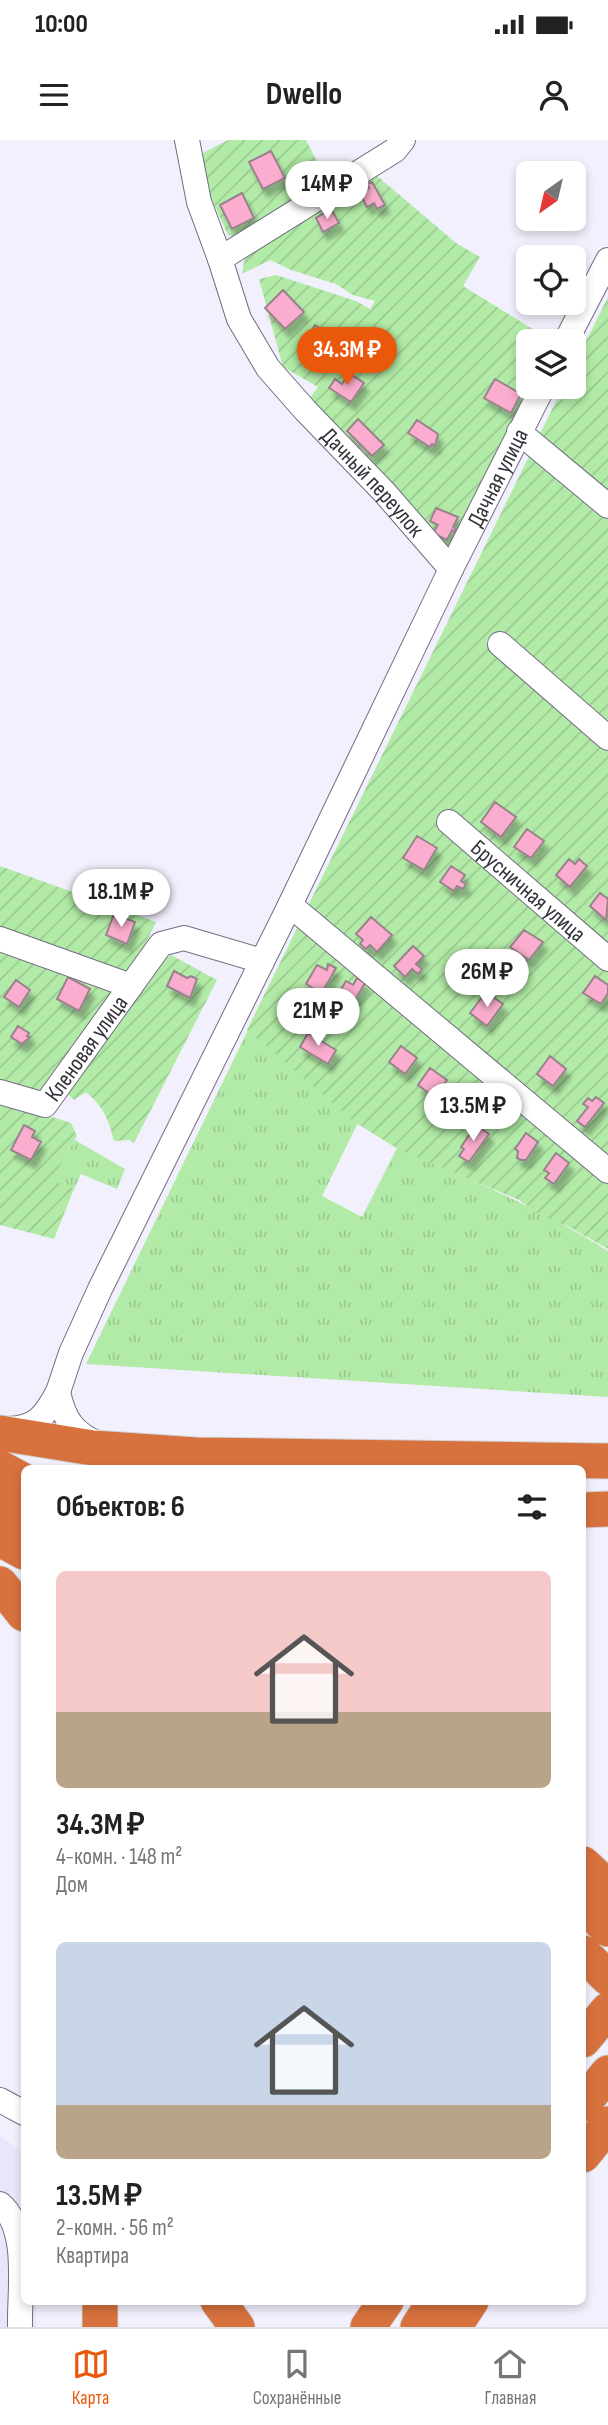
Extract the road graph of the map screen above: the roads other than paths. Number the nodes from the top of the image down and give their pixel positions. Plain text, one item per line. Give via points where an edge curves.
1 (187, 140) edge
2 (403, 140) edge
3 (220, 259) junction
4 (605, 276) edge
5 (573, 329) edge
6 (537, 399) edge
7 (519, 432) junction
8 (608, 506) edge
9 (451, 569) junction
10 (500, 644) dead end
11 (608, 738) edge
12 (449, 822) dead end
13 (290, 905) junction
14 (0, 939) edge
15 (608, 959) edge
16 (262, 961) junction
17 (131, 986) junction
18 (0, 1092) edge
19 (608, 1171) edge
20 (58, 1392) junction
21 (0, 1431) edge
22 (116, 1450) junction
23 (602, 1461) edge
24 (579, 1465) edge
25 (0, 1468) edge
26 (21, 1479) edge
27 (0, 1503) edge
28 (608, 1508) edge
29 (586, 1510) edge
30 (21, 1514) edge
31 (0, 1539) edge
32 (21, 1550) edge
33 (0, 1584) edge
34 (21, 1611) edge
35 (586, 1867) edge
36 (608, 1887) edge
37 (586, 1908) edge
38 (608, 1929) edge
39 (586, 1956) edge
40 (608, 1978) edge
41 (608, 2010) edge
42 (586, 2036) edge
43 (608, 2073) edge
44 (0, 2100) edge
45 (592, 2109) edge
46 (21, 2111) edge
47 (586, 2139) edge
48 (0, 2204) edge
49 (100, 2305) edge
50 (221, 2305) edge
51 (383, 2305) edge
52 (432, 2305) edge
53 (468, 2305) edge
54 (485, 2305) edge
55 (20, 2327) edge
56 (100, 2327) edge
57 (237, 2327) edge
58 (368, 2327) edge
59 (418, 2327) edge
60 (454, 2327) edge
61 (484, 2327) edge

1 - 3 street, Дачный переулок via 200,202
2 - 3 street via 395,150
3 - 9 street, Дачный переулок via 239,319 268,368
4 - 5 street
6 - 7 street, Дачная улица
7 - 8 street
7 - 9 street, Дачная улица
9 - 13 street, Дачная улица
10 - 11 street
12 - 15 street, Брусничная улица
13 - 16 street, Дачная улица
13 - 19 street
14 - 17 street, Кленовая улица
16 - 17 street, Кленовая улица via 184,938 160,944
16 - 20 street, Дачная улица via 100,1289
17 - 18 street, Кленовая улица via 45,1105
20 - 21 street, Дачная улица via 34,1424
20 - 22 street via 63,1413 76,1429 91,1441
21 - 22 highway
22 - 23 highway via 336,1459
23 - 24 highway
25 - 26 highway
27 - 30 highway
28 - 29 highway
31 - 32 highway
33 - 34 highway
35 - 36 highway
37 - 38 highway
39 - 40 highway
41 - 42 highway
43 - 45 highway
44 - 46 street
45 - 47 highway
48 - 55 street via 11,2213 20,2247
49 - 56 highway
50 - 57 highway
51 - 58 highway
52 - 59 highway
53 - 60 highway
54 - 61 highway

